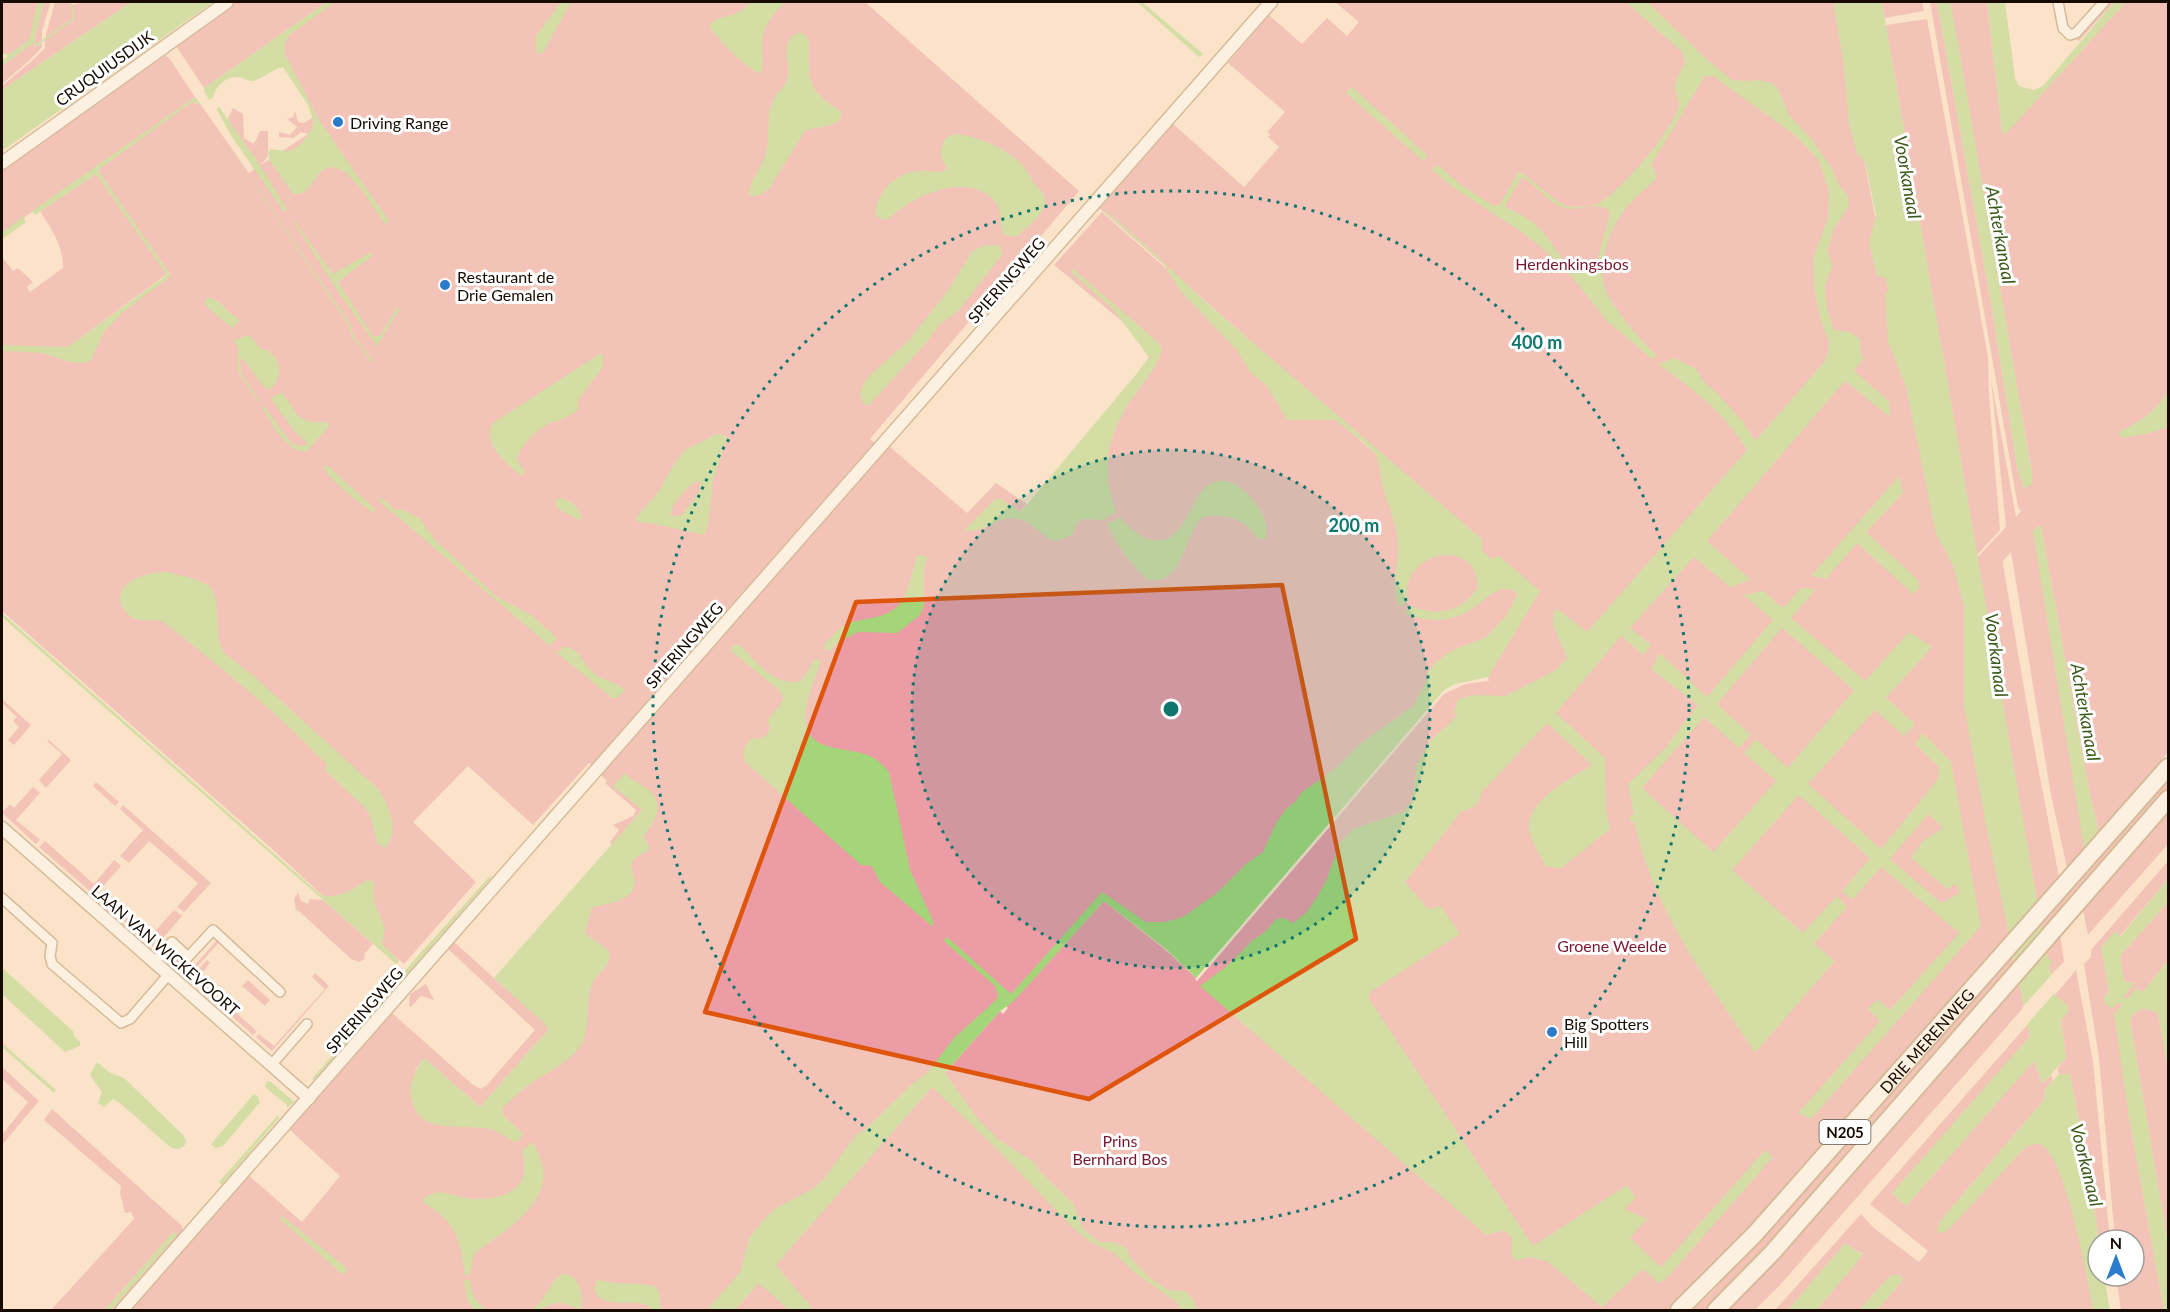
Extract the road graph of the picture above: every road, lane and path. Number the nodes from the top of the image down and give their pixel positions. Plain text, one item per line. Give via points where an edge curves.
1 (227, 2) edge
2 (1271, 2) edge
3 (2058, 2) edge
4 (2104, 2) edge
5 (2, 163) edge
6 (2169, 768) edge
7 (2169, 799) edge
8 (2, 828) edge
9 (2, 898) edge
10 (155, 962) junction
11 (169, 974) junction
12 (280, 992) dead end
13 (307, 1024) dead end
14 (272, 1064) junction
15 (309, 1098) junction
16 (123, 1311) edge
17 (1679, 1311) edge
18 (1716, 1311) edge

1 - 5 street, CRUQUIUSDIJK
2 - 15 street, SPIERINGWEG
3 - 4 street via 2063,28 2070,35
6 - 17 highway, DRIE MERENWEG / N205 via 1754,1235
7 - 18 highway, DRIE MERENWEG / N205 via 1772,1253
8 - 10 street, LAAN VAN WICKEVOORT
9 - 11 street via 52,943 52,964 121,1023 130,1019
10 - 11 street, LAAN VAN WICKEVOORT
10 - 12 street via 172,942 188,957 213,930
11 - 14 street, LAAN VAN WICKEVOORT
13 - 14 street
14 - 15 street, LAAN VAN WICKEVOORT
15 - 16 street, SPIERINGWEG

